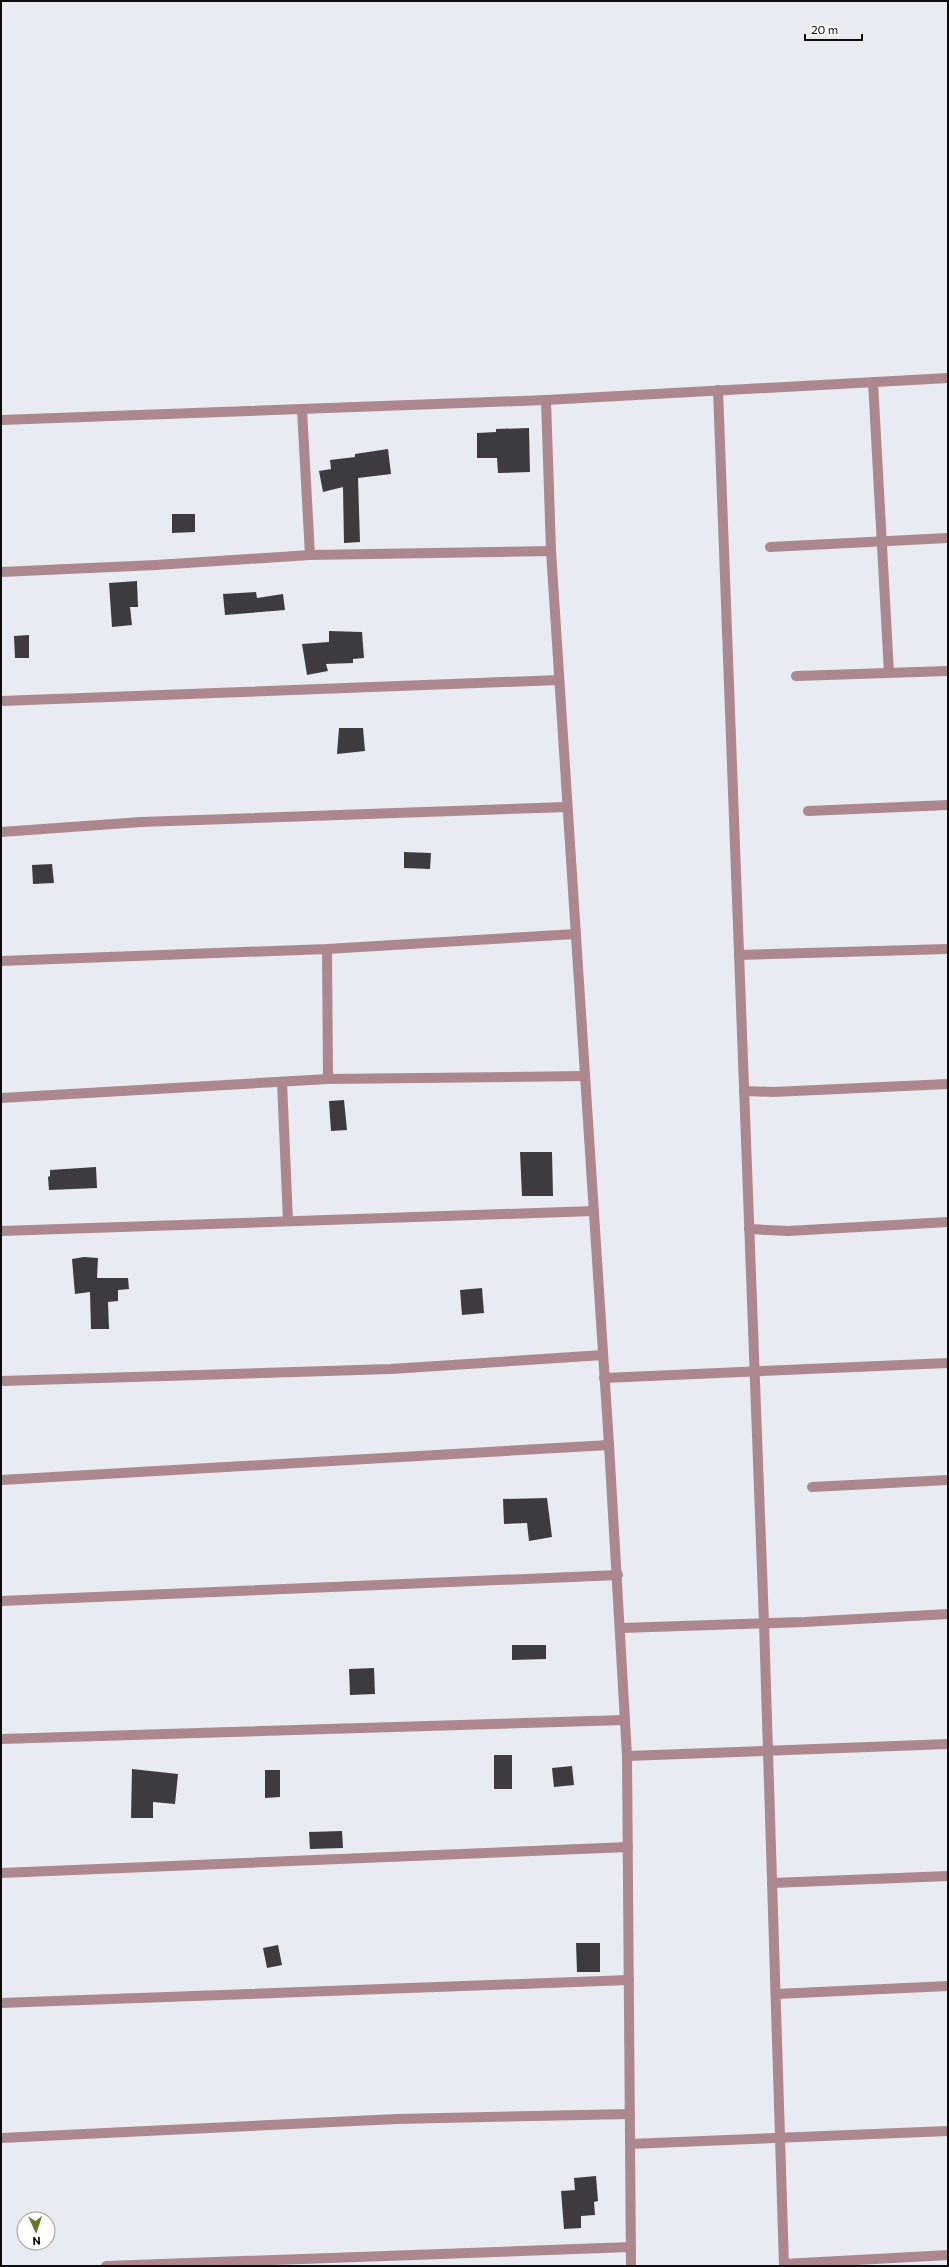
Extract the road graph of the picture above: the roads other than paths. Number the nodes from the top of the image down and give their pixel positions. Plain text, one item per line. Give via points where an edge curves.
1 (948, 378) edge
2 (873, 382) junction
3 (718, 390) junction
4 (546, 400) junction
5 (302, 410) junction
6 (1, 420) edge
7 (948, 538) edge
8 (882, 542) junction
9 (770, 547) dead end
10 (551, 550) junction
11 (310, 555) junction
12 (1, 572) edge
13 (948, 671) edge
14 (889, 673) junction
15 (796, 676) dead end
16 (559, 680) junction
17 (1, 701) edge
18 (948, 805) edge
19 (567, 807) junction
20 (808, 811) dead end
21 (1, 832) edge
22 (576, 934) junction
23 (327, 949) junction
24 (948, 949) edge
25 (739, 956) junction
26 (1, 960) edge
27 (585, 1076) junction
28 (328, 1079) junction
29 (282, 1082) junction
30 (948, 1084) edge
31 (744, 1091) junction
32 (1, 1098) edge
33 (594, 1211) junction
34 (288, 1221) junction
35 (948, 1222) edge
36 (749, 1229) junction
37 (1, 1231) edge
38 (603, 1356) junction
39 (948, 1363) edge
40 (754, 1371) junction
41 (604, 1378) junction
42 (1, 1381) edge
43 (610, 1446) junction
44 (1, 1480) edge
45 (948, 1480) edge
46 (812, 1487) dead end
47 (618, 1575) junction
48 (1, 1601) edge
49 (948, 1614) edge
50 (764, 1624) junction
51 (621, 1628) junction
52 (625, 1720) junction
53 (1, 1739) edge
54 (948, 1744) edge
55 (768, 1750) junction
56 (627, 1756) junction
57 (628, 1847) junction
58 (1, 1873) edge
59 (948, 1876) edge
60 (772, 1883) junction
61 (629, 1980) junction
62 (948, 1986) edge
63 (776, 1994) junction
64 (1, 2003) edge
65 (630, 2114) junction
66 (948, 2131) edge
67 (1, 2138) edge
68 (780, 2138) junction
69 (630, 2144) junction
70 (631, 2247) junction
71 (948, 2255) edge
72 (308, 2262) edge
73 (784, 2265) edge
74 (106, 2266) edge
75 (632, 2266) edge

1 - 2 street
2 - 3 street
2 - 8 street
3 - 4 street
3 - 25 street
4 - 5 street
4 - 10 street
5 - 6 street
5 - 11 street
7 - 8 street
8 - 9 street
8 - 14 street
10 - 11 street
10 - 16 street
11 - 12 street via 156,566
13 - 14 street
14 - 15 street
16 - 17 street
16 - 19 street
18 - 20 street
19 - 21 street via 141,822
19 - 22 street
22 - 23 street
22 - 27 street
23 - 26 street
23 - 28 street
24 - 25 street
25 - 31 street
27 - 28 street
27 - 33 street
28 - 29 street
29 - 32 street
29 - 34 street
30 - 31 street
31 - 36 street
33 - 34 street
33 - 38 street
34 - 37 street
35 - 36 street via 788,1231
36 - 40 street
38 - 41 street
38 - 42 street via 391,1369
39 - 40 street
40 - 41 street
40 - 50 street
41 - 43 street
43 - 44 street
43 - 47 street
45 - 46 street
47 - 48 street
47 - 51 street
49 - 50 street
50 - 51 street
50 - 55 street
51 - 52 street
52 - 53 street
52 - 56 street
54 - 55 street
55 - 56 street
55 - 60 street
56 - 57 street
57 - 58 street
57 - 61 street
59 - 60 street
60 - 63 street
61 - 64 street
61 - 65 street
62 - 63 street
63 - 68 street
65 - 67 street via 397,2119
65 - 69 street
66 - 68 street
68 - 69 street
68 - 73 street
69 - 70 street
70 - 72 street
70 - 75 street
71 - 73 street
72 - 74 street

